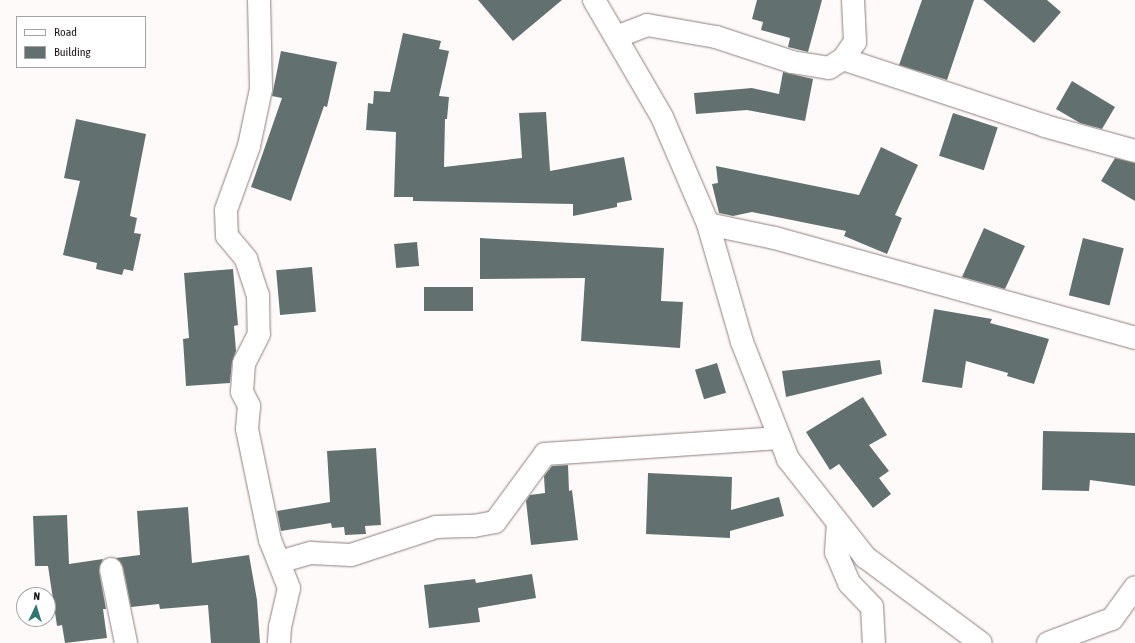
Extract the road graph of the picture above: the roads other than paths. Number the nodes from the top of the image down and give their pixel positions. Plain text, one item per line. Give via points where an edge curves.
1 (259, 0) edge
2 (594, 0) edge
3 (853, 0) edge
4 (616, 37) junction
5 (844, 59) junction
6 (1135, 151) edge
7 (708, 224) junction
8 (1135, 338) edge
9 (779, 438) junction
10 (838, 523) junction
11 (279, 562) junction
12 (112, 568) dead end
13 (1135, 587) edge
14 (126, 643) edge
15 (279, 643) edge
16 (874, 643) edge
17 (981, 643) edge
18 (1048, 643) edge

1 - 11 street via 261,89 249,146 226,210 227,236 246,259 258,295 258,334 244,363 242,392 249,406 247,428 252,459 263,498 270,540
2 - 4 street
3 - 5 street via 855,42
4 - 5 street via 648,26 716,37 792,62 829,68
4 - 7 street via 662,117
5 - 6 street via 1046,126
7 - 8 street via 775,238
7 - 9 street via 742,342
9 - 10 street via 788,459
9 - 11 street via 545,454 495,522 474,526 436,527 351,555 311,553
10 - 16 street via 836,552 849,583 872,607
10 - 17 street via 865,557
11 - 15 street via 289,588
12 - 14 street
13 - 18 street via 1112,619

